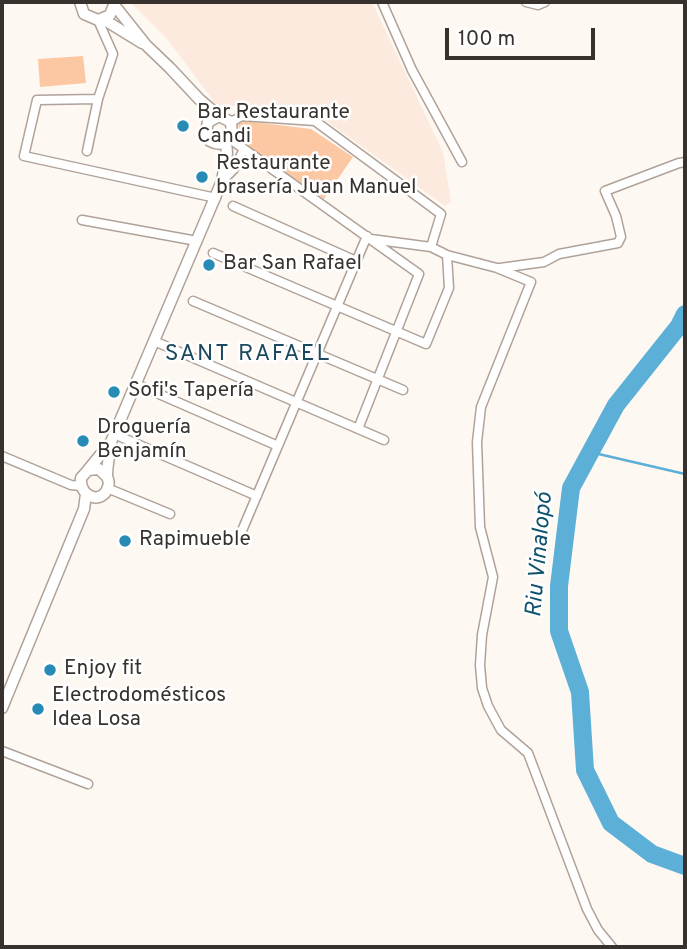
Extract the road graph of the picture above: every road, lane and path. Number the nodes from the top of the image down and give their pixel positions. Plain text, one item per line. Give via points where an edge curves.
1 (80, 2) edge
2 (382, 2) edge
3 (526, 2) edge
4 (545, 2) edge
5 (115, 4) edge
6 (100, 20) junction
7 (146, 46) junction
8 (98, 99) junction
9 (199, 99) junction
10 (219, 116) junction
11 (208, 122) junction
12 (231, 122) junction
13 (224, 142) junction
14 (244, 149) junction
15 (87, 151) dead end
16 (462, 162) dead end
17 (685, 162) edge
18 (223, 176) junction
19 (216, 198) junction
20 (233, 206) dead end
21 (82, 220) dead end
22 (369, 238) junction
23 (197, 241) junction
24 (431, 247) junction
25 (213, 253) dead end
26 (447, 255) junction
27 (356, 261) junction
28 (497, 268) junction
29 (193, 301) dead end
30 (337, 306) junction
31 (397, 331) junction
32 (154, 341) junction
33 (317, 354) junction
34 (377, 379) junction
35 (136, 384) junction
36 (403, 390) dead end
37 (297, 403) junction
38 (358, 429) junction
39 (113, 438) junction
40 (384, 440) dead end
41 (278, 446) junction
42 (2, 456) edge
43 (88, 470) junction
44 (107, 477) junction
45 (107, 488) junction
46 (87, 492) junction
47 (257, 496) junction
48 (170, 514) dead end
49 (241, 533) dead end
50 (2, 708) edge
51 (4, 753) edge
52 (88, 784) dead end
53 (612, 947) edge

1 - 6 street via 84,14
2 - 16 street via 412,71
3 - 4 street
5 - 6 street via 112,13
5 - 7 street
6 - 7 street
6 - 8 street via 113,54
7 - 9 street
8 - 15 street
8 - 19 street via 37,100 24,156
9 - 10 street
9 - 11 street
10 - 11 street
10 - 12 street
11 - 13 street via 206,135
12 - 13 street via 233,131
12 - 24 street via 242,116 315,121 441,214
13 - 14 street
13 - 18 street
14 - 18 street via 228,177
14 - 22 street
17 - 28 street via 605,191 616,216 618,243 559,254 544,262
18 - 19 street
19 - 23 street
20 - 27 street
21 - 23 street
22 - 24 street
22 - 27 street
22 - 31 street via 419,274
23 - 32 street
24 - 26 street
25 - 30 street
26 - 28 street
26 - 31 street via 449,288 426,344
27 - 30 street
28 - 53 street via 531,282 481,407 477,442 480,527 493,576 480,665 485,697 501,730 528,753 587,909
29 - 33 street
30 - 31 street
30 - 33 street
31 - 34 street
32 - 35 street
32 - 37 street
33 - 34 street
33 - 37 street
34 - 36 street
34 - 38 street
35 - 39 street
35 - 41 street
37 - 38 street
37 - 41 street
38 - 40 street
39 - 43 street
39 - 44 street
39 - 47 street
41 - 47 street
42 - 46 street
43 - 44 street via 99,469
43 - 46 street via 83,475
44 - 45 street
45 - 46 street via 102,495
45 - 48 street
46 - 50 street
47 - 49 street
51 - 52 street

